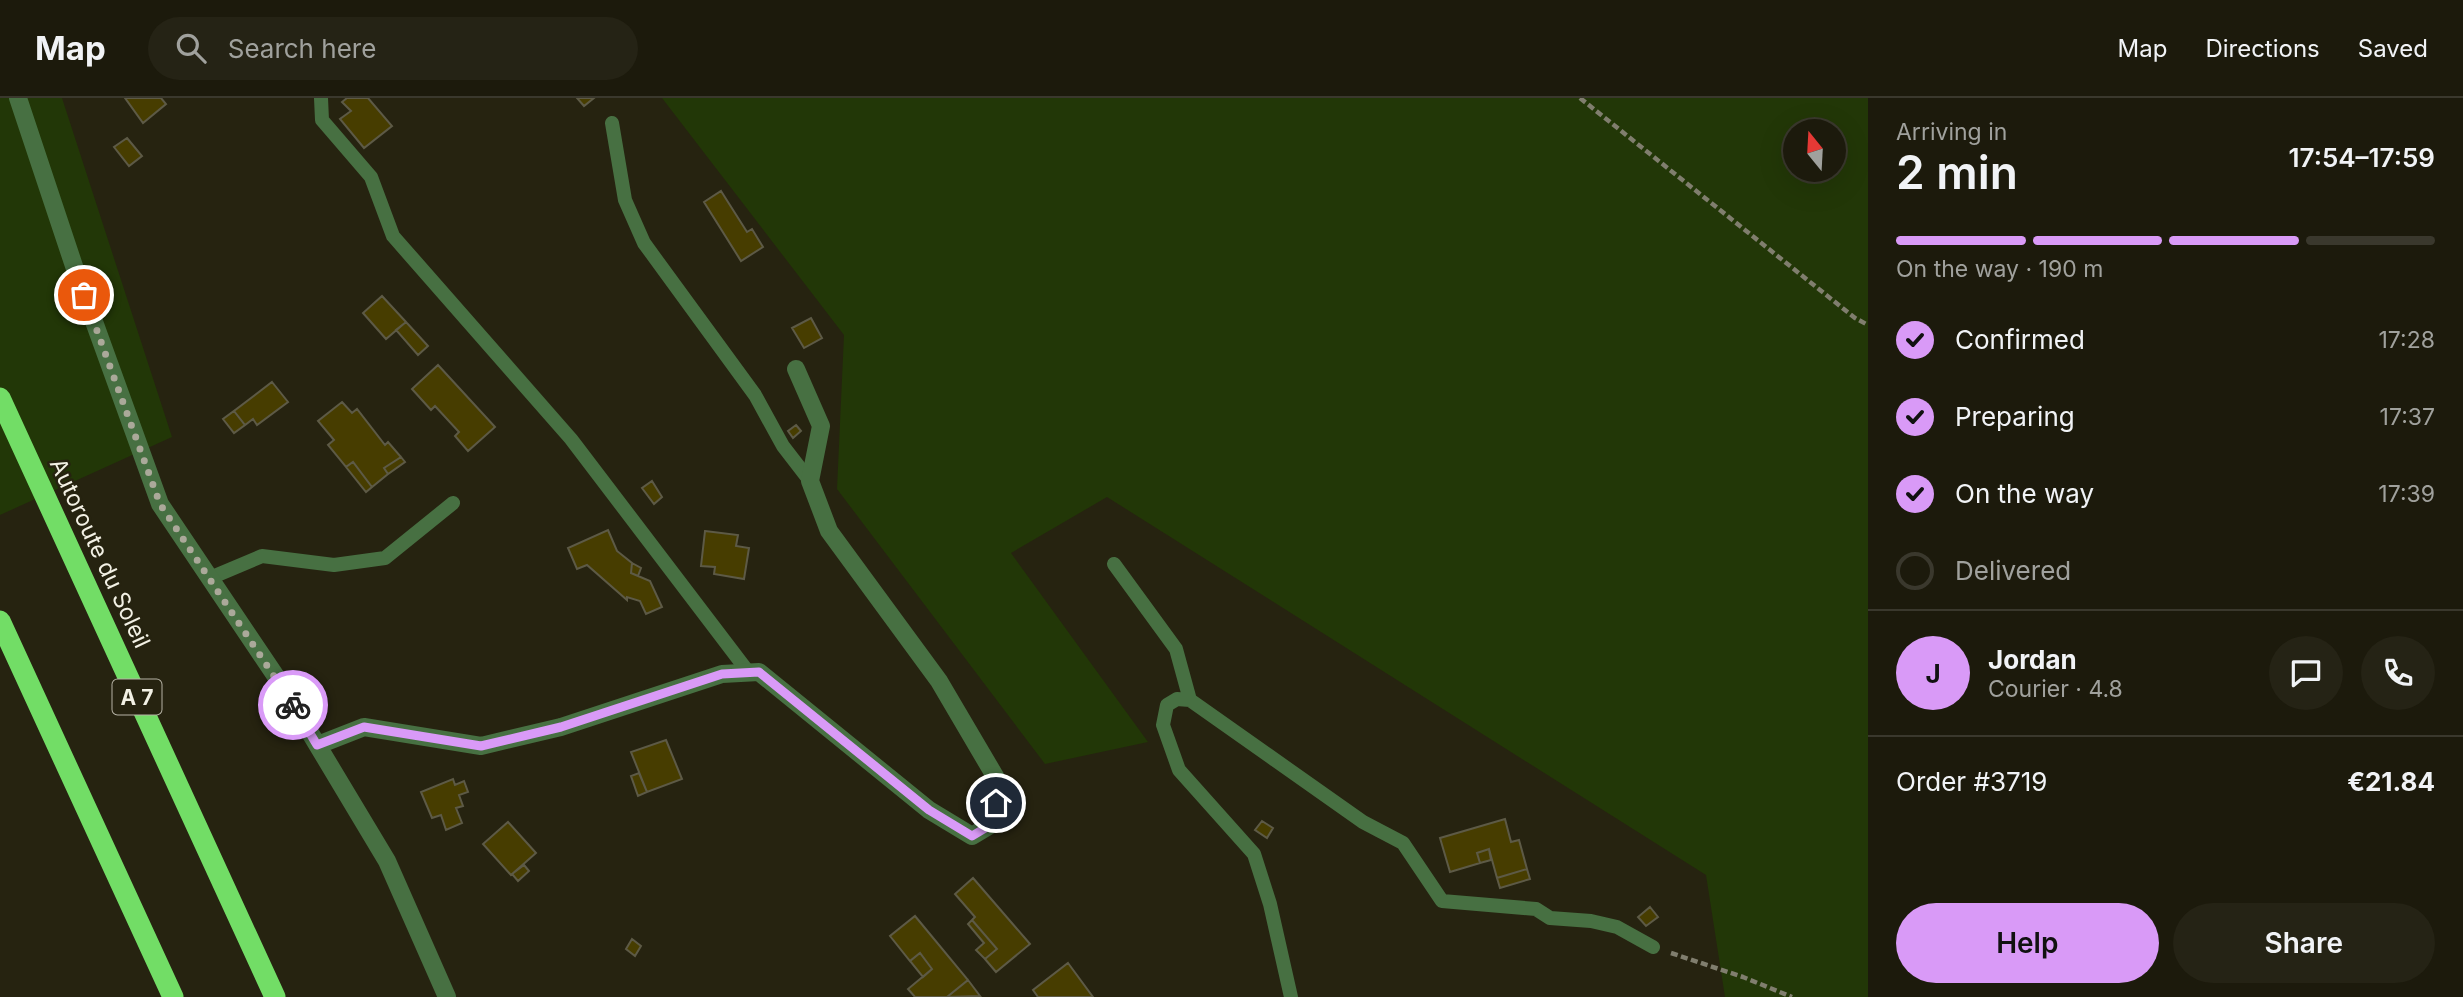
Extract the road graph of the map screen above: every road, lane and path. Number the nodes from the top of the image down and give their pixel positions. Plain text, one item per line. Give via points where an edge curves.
1 (18, 98) edge
2 (321, 98) edge
3 (1580, 98) edge
4 (612, 123) dead end
5 (1868, 324) edge
6 (796, 369) dead end
7 (0, 398) edge
8 (810, 481) junction
9 (453, 503) dead end
10 (1114, 564) dead end
11 (210, 578) junction
12 (0, 621) edge
13 (749, 673) junction
14 (1190, 701) junction
15 (317, 745) junction
16 (1653, 947) joint
17 (173, 997) edge
18 (275, 997) edge
19 (447, 997) edge
20 (1291, 997) edge
21 (1792, 997) edge

1 - 11 street via 160,504
2 - 13 lane via 322,120 370,177 393,236 571,439
3 - 5 path
4 - 8 lane via 625,200 644,243 755,396 783,446
6 - 8 street via 821,426
7 - 18 highway, Autoroute du Soleil / A 7
8 - 13 street via 829,531 939,681 999,783 992,824 972,836 929,810 759,672
9 - 11 lane via 385,558 334,565 262,556
10 - 14 lane via 1176,649
11 - 15 street
12 - 17 highway
13 - 15 street via 722,674 561,727 481,746 364,727
14 - 16 lane via 1363,822 1403,843 1442,901 1535,909 1550,918 1591,921 1617,927
14 - 20 lane via 1177,699 1167,705 1163,725 1179,770 1254,854
15 - 19 street via 387,861
16 - 21 path

